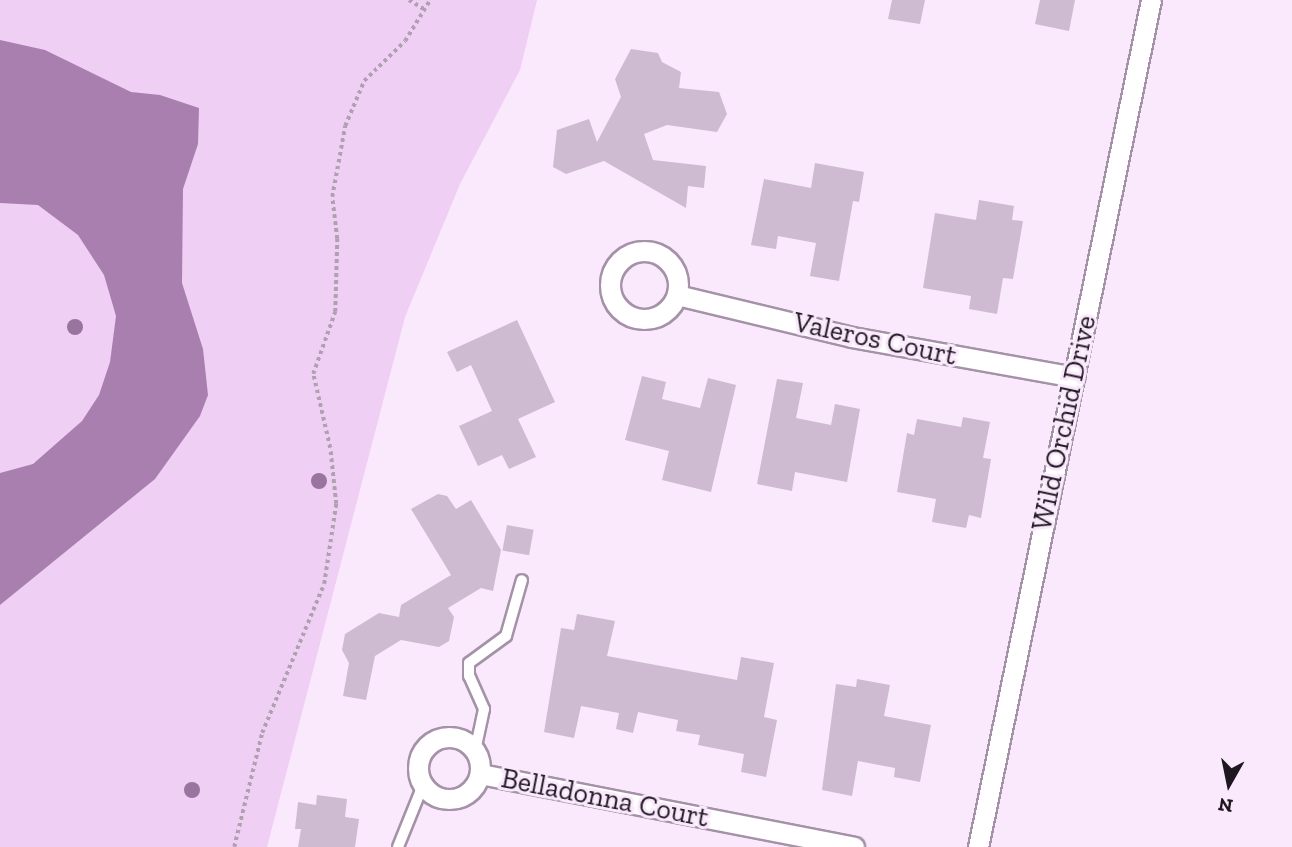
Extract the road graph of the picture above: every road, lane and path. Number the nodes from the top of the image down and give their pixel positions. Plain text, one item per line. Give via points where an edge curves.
1 (409, 0) edge
2 (430, 0) edge
3 (1151, 0) edge
4 (424, 9) junction
5 (677, 295) dead end
6 (1074, 377) junction
7 (522, 580) dead end
8 (475, 751) junction
9 (480, 774) junction
10 (423, 785) junction
11 (234, 847) edge
12 (398, 847) edge
13 (854, 847) edge
14 (978, 847) edge

1 - 4 path
2 - 4 path
3 - 6 street, Wild Orchid Drive
4 - 11 path via 405,41 364,81 345,126 332,197 337,239 335,312 313,374 330,448 336,504 326,570 262,733
5 - 6 street, Valeros Court via 852,337
6 - 14 street, Wild Orchid Drive
7 - 8 lane via 506,636 469,663 469,676 484,709
8 - 9 street, Belladonna Court
8 - 10 street, Belladonna Court via 455,737 432,741 418,761
9 - 10 street, Belladonna Court via 466,794 455,798 443,798
9 - 13 street, Belladonna Court
10 - 12 lane

